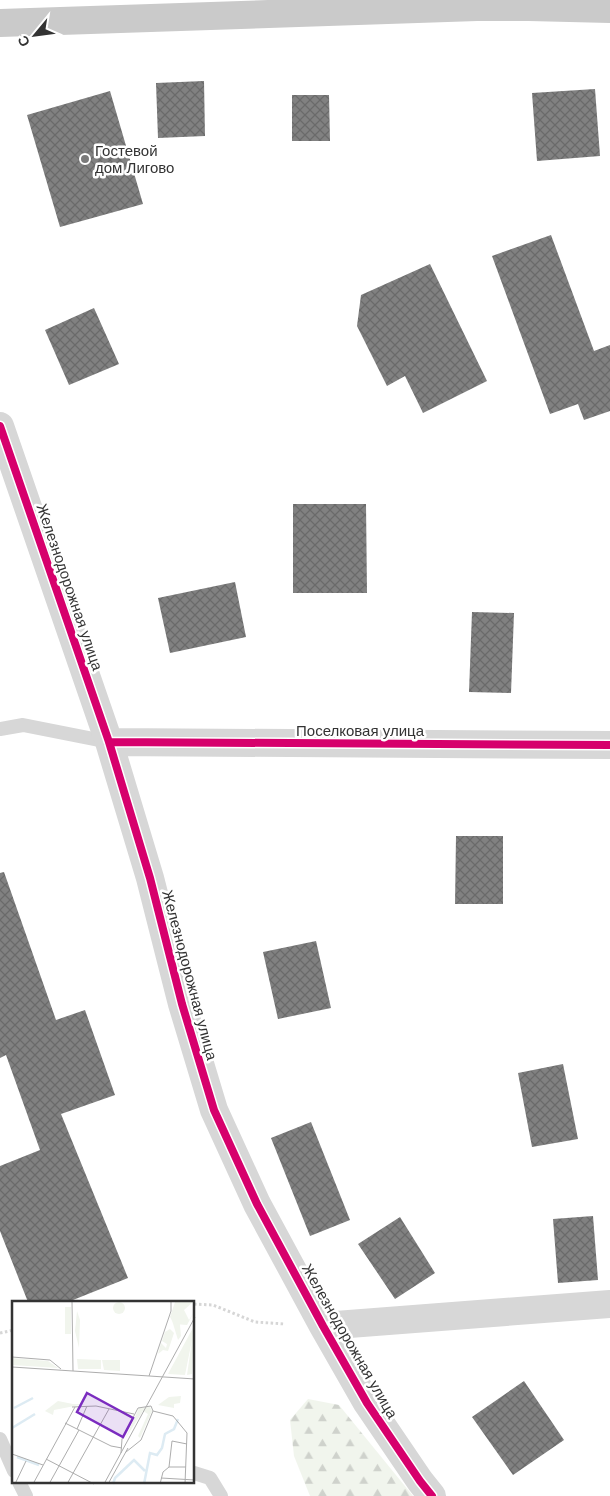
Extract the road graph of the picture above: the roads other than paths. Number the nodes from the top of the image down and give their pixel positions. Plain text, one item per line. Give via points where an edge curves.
1 (540, 4) edge
2 (610, 9) edge
3 (0, 23) edge
4 (0, 426) edge
5 (0, 729) edge
6 (109, 742) junction
7 (610, 745) edge
8 (610, 1304) edge
9 (323, 1326) junction
10 (0, 1439) edge
11 (12, 1466) edge
12 (195, 1473) edge
13 (20, 1484) edge
14 (26, 1496) edge
15 (221, 1496) edge
16 (432, 1496) edge

1 - 2 main road
1 - 3 main road
4 - 6 street, Железнодорожная улица
5 - 6 lane via 23,725
6 - 7 street, Поселковая улица
6 - 9 street, Железнодорожная улица via 214,1110 257,1204
8 - 9 street
9 - 16 street, Железнодорожная улица via 367,1403
10 - 11 lane
12 - 15 lane via 210,1478
13 - 14 lane

